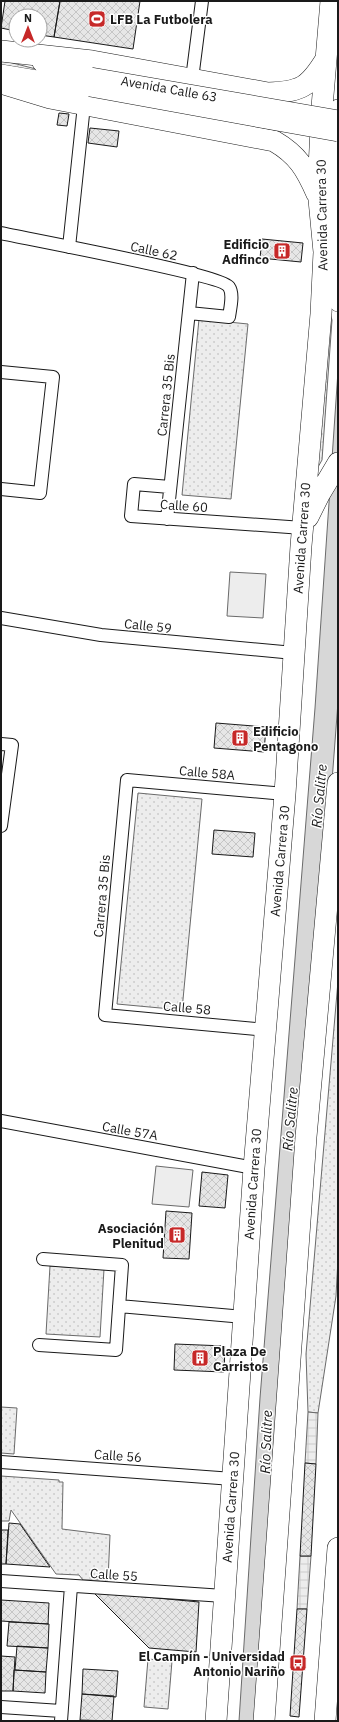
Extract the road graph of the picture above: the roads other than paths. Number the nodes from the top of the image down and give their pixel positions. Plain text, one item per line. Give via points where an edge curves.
1 (202, 1) edge
2 (331, 1) edge
3 (1, 51) edge
4 (326, 58) junction
5 (1, 73) edge
6 (192, 79) junction
7 (1, 83) edge
8 (88, 90) junction
9 (268, 93) junction
10 (338, 108) edge
11 (338, 119) edge
12 (338, 133) edge
13 (274, 141) junction
14 (319, 198) junction
15 (1, 234) edge
16 (69, 247) junction
17 (193, 274) junction
18 (338, 303) edge
19 (189, 313) junction
20 (1, 372) edge
21 (338, 463) edge
22 (170, 487) junction
23 (1, 489) edge
24 (167, 519) junction
25 (303, 528) junction
26 (1, 618) edge
27 (294, 653) junction
28 (6, 744) edge
29 (127, 780) joint
30 (338, 783) edge
31 (286, 794) junction
32 (1, 826) edge
33 (105, 1015) joint
34 (266, 1030) junction
35 (1, 1121) edge
36 (254, 1168) junction
37 (43, 1259) dead end
38 (119, 1306) junction
39 (244, 1317) junction
40 (39, 1345) dead end
41 (1, 1462) edge
42 (233, 1479) junction
43 (338, 1548) edge
44 (1, 1581) edge
45 (71, 1586) junction
46 (224, 1596) junction
47 (334, 1668) edge
48 (1, 1707) edge
49 (61, 1716) edge
50 (216, 1721) edge
51 (264, 1721) edge
52 (325, 1721) edge

1 - 6 street
2 - 4 highway, Avenida Carrera 30
3 - 6 highway via 92,61
3 - 8 main road, Avenida Calle 63
4 - 9 highway via 316,76 307,84 287,92
4 - 14 highway, Avenida Carrera 30
5 - 8 main road, Avenida Calle 63
6 - 9 highway
7 - 8 highway via 50,98
8 - 11 main road, Avenida Calle 63, bridge
8 - 12 main road, Avenida Calle 63, bridge
8 - 13 highway
8 - 16 street
9 - 13 highway via 286,104 293,117 291,130 285,137
10 - 18 main road via 330,269
13 - 14 highway via 301,163
14 - 25 highway, Avenida Carrera 30 via 324,266
15 - 16 street, Calle 62
16 - 17 street, Calle 62
17 - 19 street, Carrera 35 Bis
17 - 19 street, Calle 62 via 224,282 229,286 229,317
19 - 22 street, Carrera 35 Bis
20 - 23 street via 53,377 40,493
21 - 25 highway
22 - 24 street, Carrera 35 Bis
22 - 24 street, Calle 60 via 134,484 131,516
24 - 25 street, Calle 60
25 - 27 highway, Avenida Carrera 30
26 - 27 street, Calle 59 via 100,635
27 - 31 highway, Avenida Carrera 30
28 - 32 street
29 - 31 street, Calle 58A
29 - 33 street, Carrera 35 Bis
30 - 51 highway via 306,1137
31 - 34 highway, Avenida Carrera 30
33 - 34 street, Calle 58
34 - 36 highway, Avenida Carrera 30
35 - 36 street, Calle 57A
36 - 39 highway, Avenida Carrera 30
37 - 38 street via 122,1265
38 - 39 street
38 - 40 street via 116,1350
39 - 42 highway, Avenida Carrera 30
41 - 42 street, Calle 56
42 - 46 highway, Avenida Carrera 30
43 - 47 highway
44 - 45 street, Calle 55
45 - 46 street, Calle 55
45 - 49 street
46 - 50 highway, Avenida Carrera 30
47 - 52 highway
48 - 49 street

